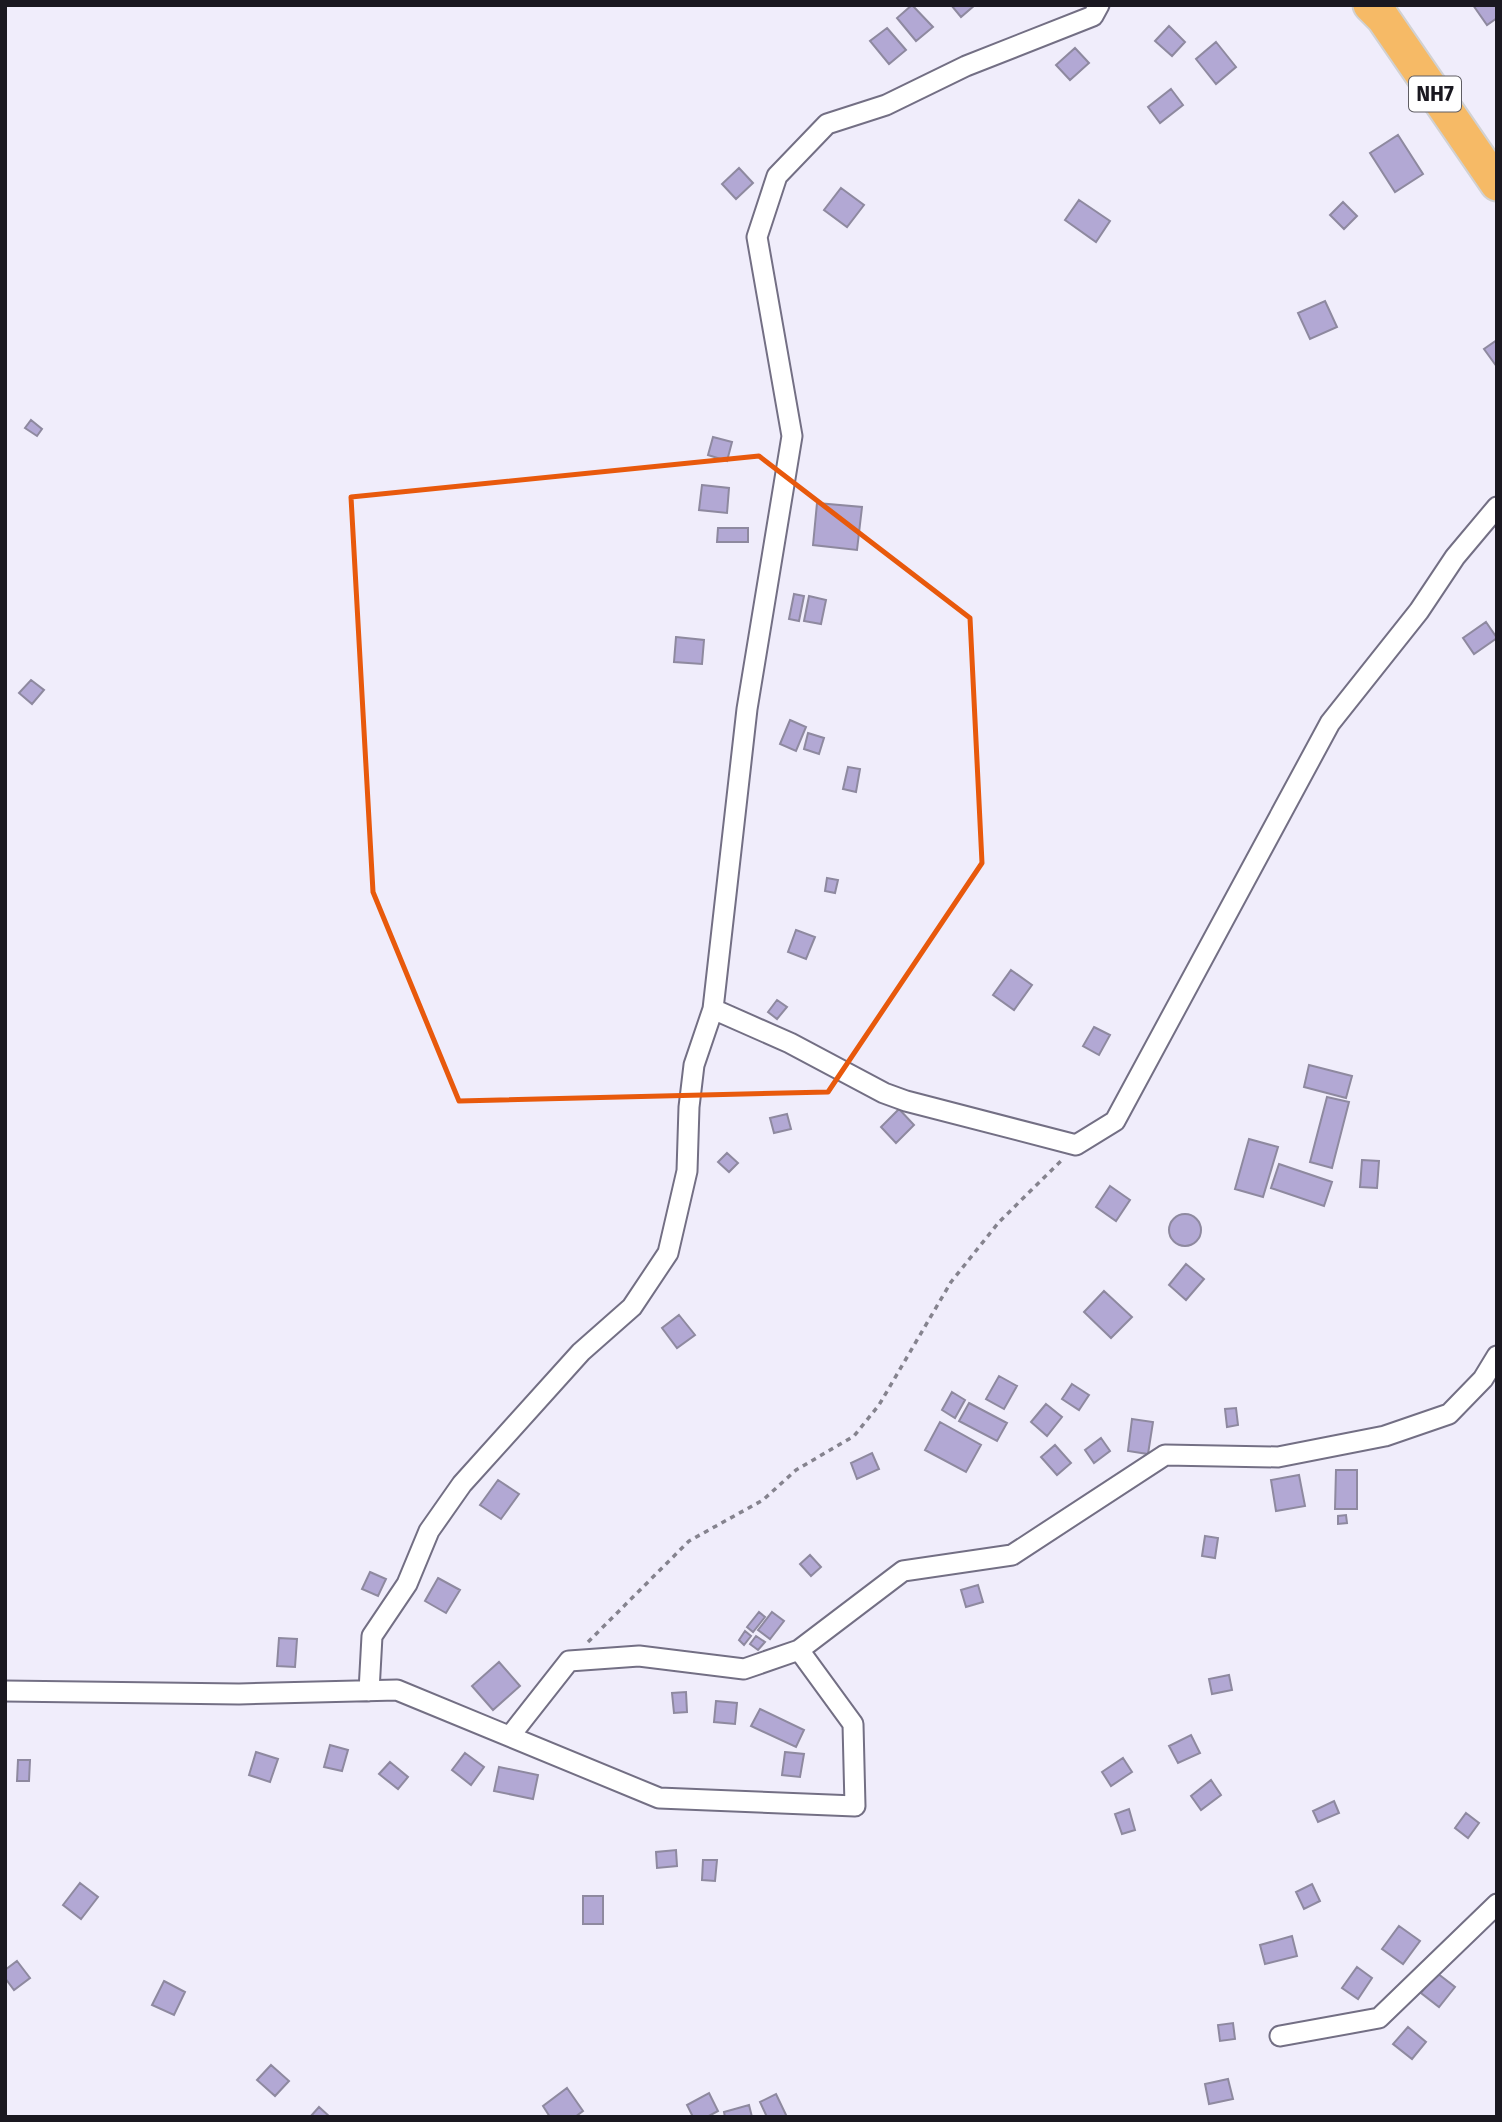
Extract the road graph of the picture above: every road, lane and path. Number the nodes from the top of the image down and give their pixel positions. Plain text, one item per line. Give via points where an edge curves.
1 (1099, 5) edge
2 (1370, 5) edge
3 (1497, 184) edge
4 (1497, 507) edge
5 (713, 1009) junction
6 (1065, 1158) dead end
7 (1497, 1356) edge
8 (799, 1650) junction
9 (569, 1661) junction
10 (5, 1691) edge
11 (369, 1691) junction
12 (510, 1736) junction
13 (1497, 1904) edge
14 (1280, 2036) dead end

1 - 5 street via 1093,16 966,66 886,105 827,124 777,176 757,237 792,436 747,709
2 - 3 highway, NH7
4 - 5 street via 1331,723 1115,1121 1076,1145 906,1101
5 - 11 street via 694,1065 687,1171 668,1253 632,1307 582,1352 462,1483 429,1531 407,1584 372,1636
6 - 9 path via 999,1222 951,1282 879,1405 854,1436 796,1470 763,1500 689,1541
7 - 8 street via 1483,1379 1449,1414 1385,1436 1278,1457 1165,1455 1012,1555 903,1570
8 - 9 street via 744,1669 639,1656
8 - 12 street via 853,1724 855,1806 659,1798
9 - 12 street
10 - 11 street
11 - 12 street via 397,1690
13 - 14 street via 1379,2018

